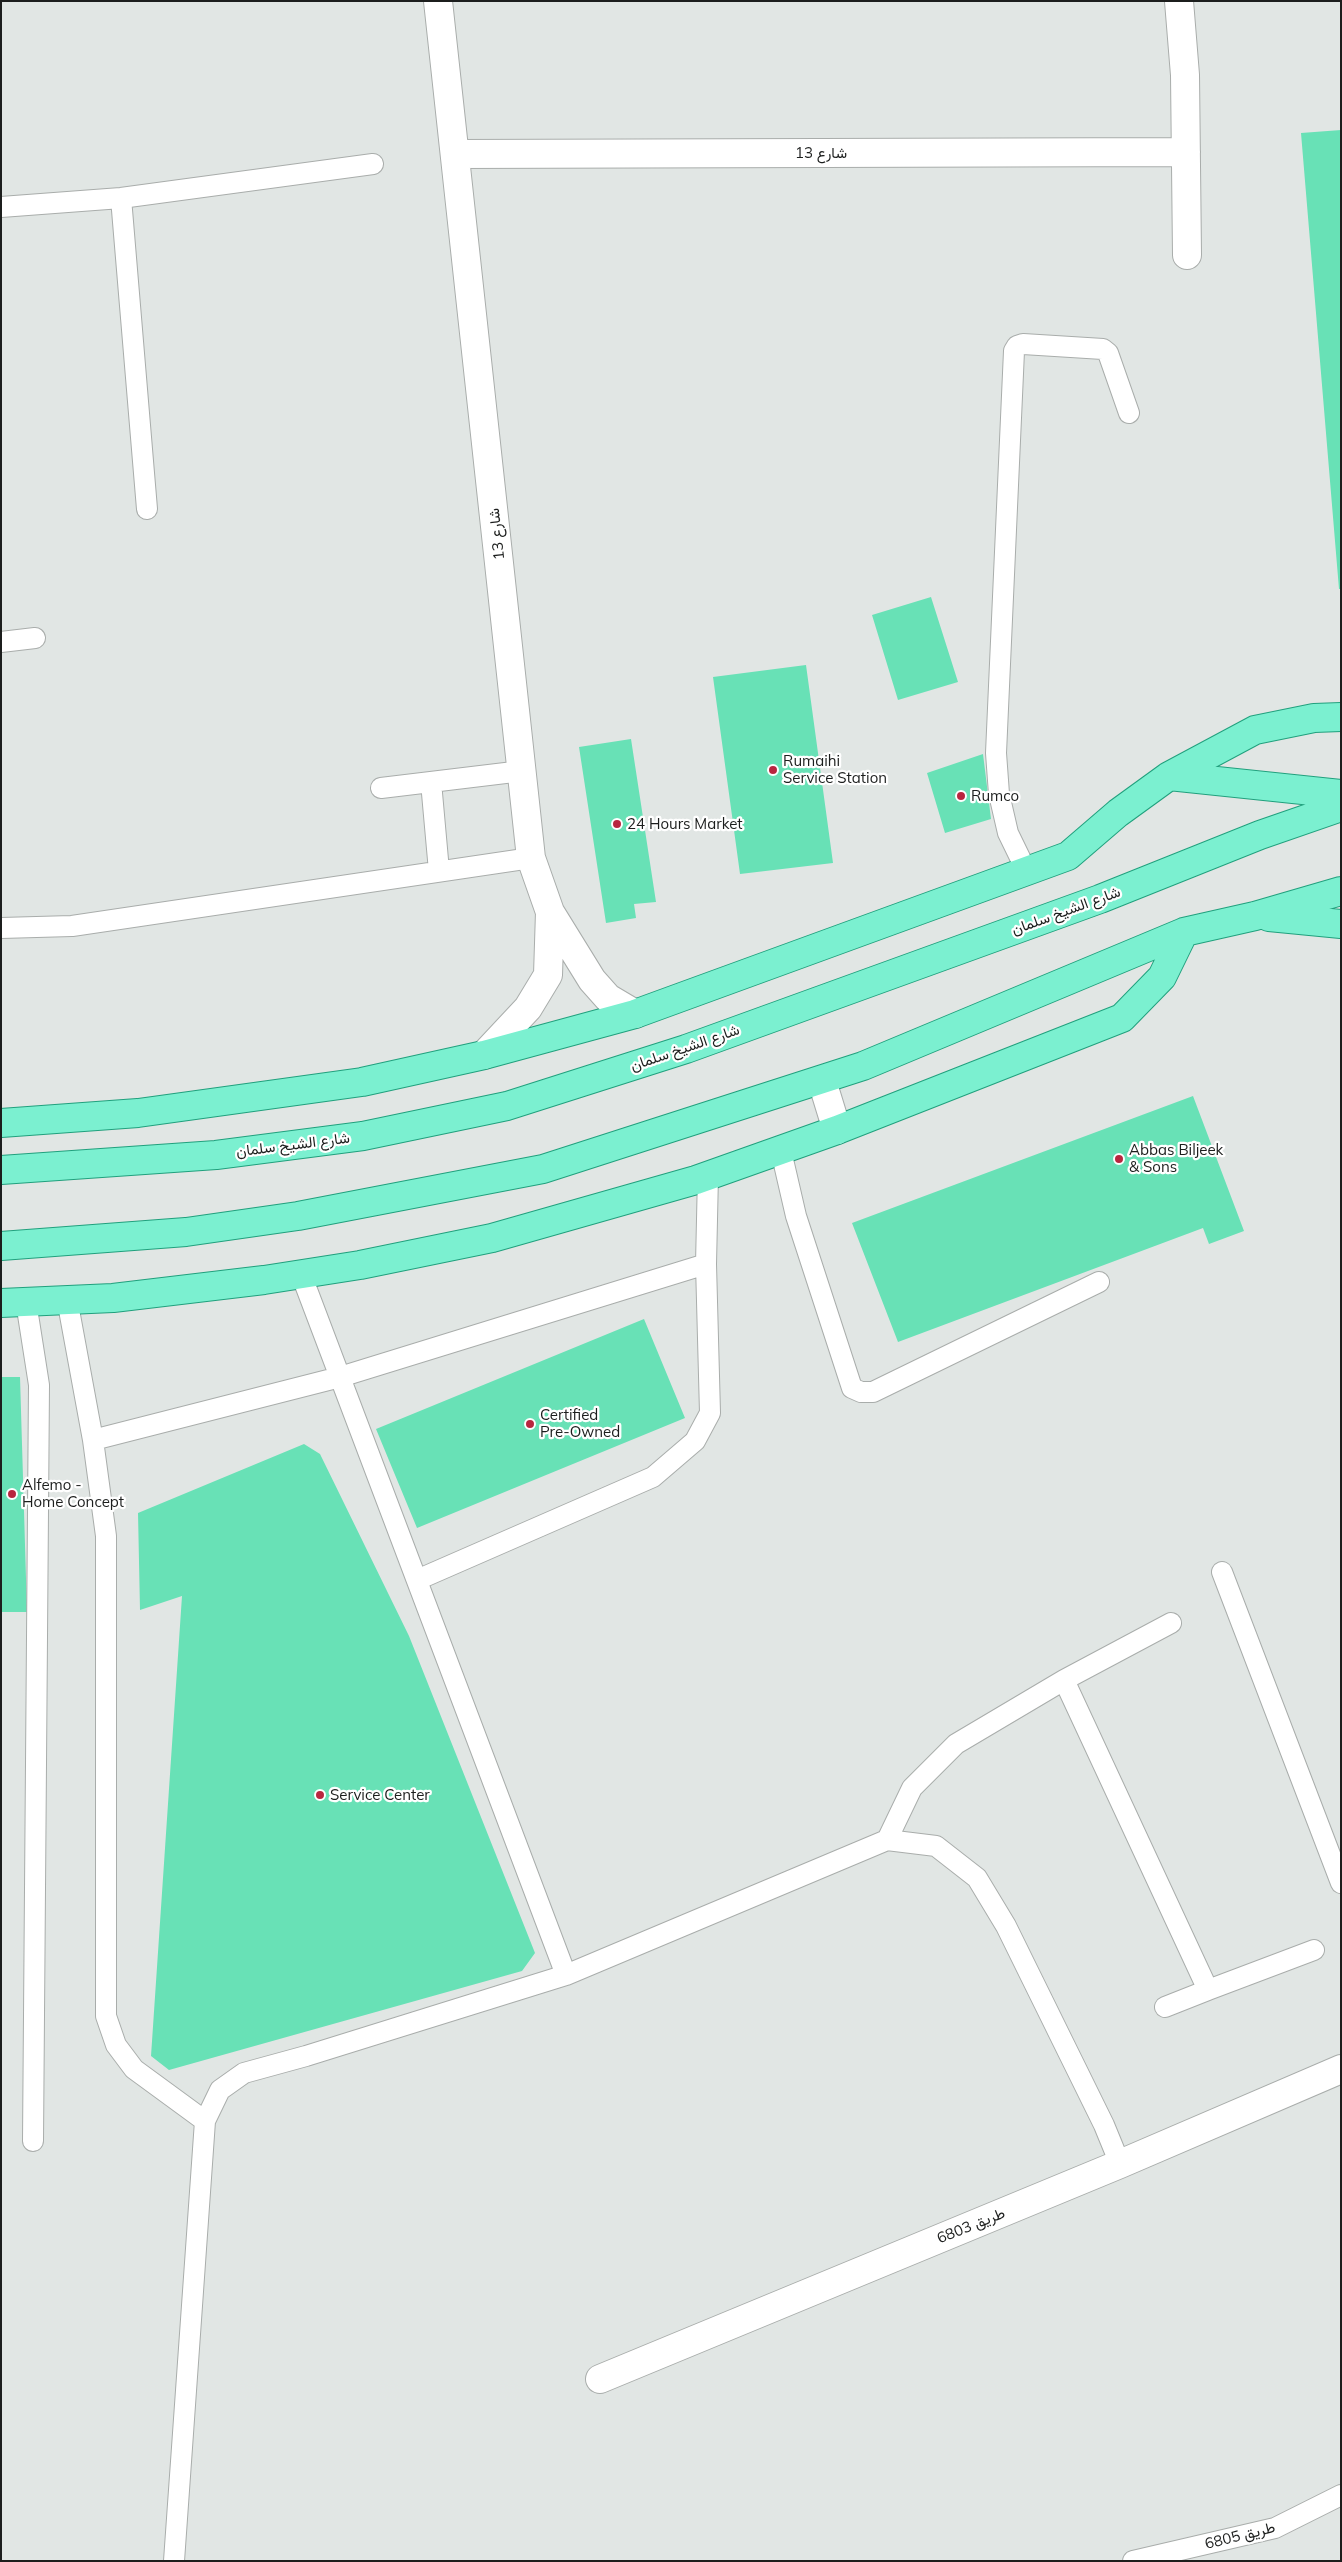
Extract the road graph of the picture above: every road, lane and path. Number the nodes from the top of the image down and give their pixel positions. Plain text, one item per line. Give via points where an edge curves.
1 (438, 1) edge
2 (1179, 1) edge
3 (1186, 152) junction
4 (456, 154) junction
5 (373, 164) dead end
6 (121, 198) junction
7 (1, 207) edge
8 (1187, 255) dead end
9 (1129, 413) dead end
10 (147, 508) dead end
11 (35, 638) dead end
12 (1, 642) edge
13 (1341, 717) edge
14 (522, 770) junction
15 (1169, 776) junction
16 (431, 782) junction
17 (381, 788) dead end
18 (1341, 794) edge
19 (1341, 807) edge
20 (531, 858) junction
21 (1026, 870) junction
22 (439, 871) junction
23 (1341, 891) edge
24 (550, 912) junction
25 (1255, 916) junction
26 (1341, 924) edge
27 (1, 928) edge
28 (1184, 932) junction
29 (635, 1014) junction
30 (484, 1055) junction
31 (822, 1081) junction
32 (1, 1123) edge
33 (837, 1130) junction
34 (781, 1151) junction
35 (1, 1170) edge
36 (708, 1175) junction
37 (1, 1246) edge
38 (706, 1264) junction
39 (301, 1274) junction
40 (1099, 1282) dead end
41 (67, 1299) junction
42 (14, 1302) edge
43 (340, 1377) junction
44 (93, 1440) junction
45 (1222, 1572) dead end
46 (417, 1580) junction
47 (1171, 1623) dead end
48 (1064, 1680) junction
49 (887, 1840) junction
50 (1341, 1883) edge
51 (1314, 1950) dead end
52 (566, 1975) junction
53 (1208, 1990) junction
54 (1165, 2007) dead end
55 (1341, 2069) edge
56 (205, 2121) junction
57 (33, 2140) dead end
58 (1120, 2164) junction
59 (600, 2379) dead end
60 (1341, 2495) edge
61 (174, 2561) edge
62 (1133, 2561) edge

1 - 4 street, شارع 13
2 - 3 street via 1185,76
3 - 4 street, شارع 13
3 - 8 street
4 - 14 street, شارع 13
5 - 6 lane
6 - 7 lane
6 - 10 lane
9 - 21 lane via 1108,353 1103,349 1023,344 1014,351 996,752 999,794 1008,833
11 - 12 lane
13 - 15 main road via 1314,718 1255,730
14 - 16 lane
14 - 20 street, شارع 13
15 - 18 main road
15 - 21 main road via 1068,856
16 - 17 lane
16 - 22 lane
19 - 35 main road, شارع الشيخ سلمان via 1260,835 1100,899 686,1049 507,1106 362,1136 216,1155
20 - 22 lane
20 - 24 street, شارع 13
21 - 29 main road
22 - 27 lane via 72,926
23 - 25 main road
24 - 29 street via 592,980 608,998
24 - 30 street via 548,974 528,1008
25 - 26 main road
25 - 28 main road
28 - 31 main road
28 - 33 main road via 1162,977 1122,1018
29 - 30 main road
30 - 32 main road via 362,1082 254,1098 138,1113
31 - 33 street
31 - 37 main road via 543,1169 298,1216 186,1232
33 - 34 main road
34 - 36 main road
34 - 40 lane via 796,1216 852,1388 861,1392 873,1392
36 - 38 lane
36 - 39 main road via 492,1238
38 - 43 lane
38 - 46 lane via 710,1413 695,1441 653,1477
39 - 41 main road via 113,1298
39 - 43 lane
41 - 42 main road
41 - 44 lane
42 - 57 lane via 38,1386
43 - 44 lane
43 - 46 lane
44 - 56 lane via 106,1536 106,2016 116,2045 134,2068
45 - 50 lane
46 - 52 lane
47 - 48 lane
48 - 49 lane via 956,1744 912,1788
48 - 53 lane
49 - 52 lane
49 - 58 lane via 936,1846 977,1878 1006,1926
51 - 53 lane
52 - 56 lane via 244,2073 220,2090
53 - 54 lane
55 - 58 street, طريق 6803
56 - 61 lane
58 - 59 street, طريق 6803
60 - 62 lane, طريق 6805 via 1275,2528

